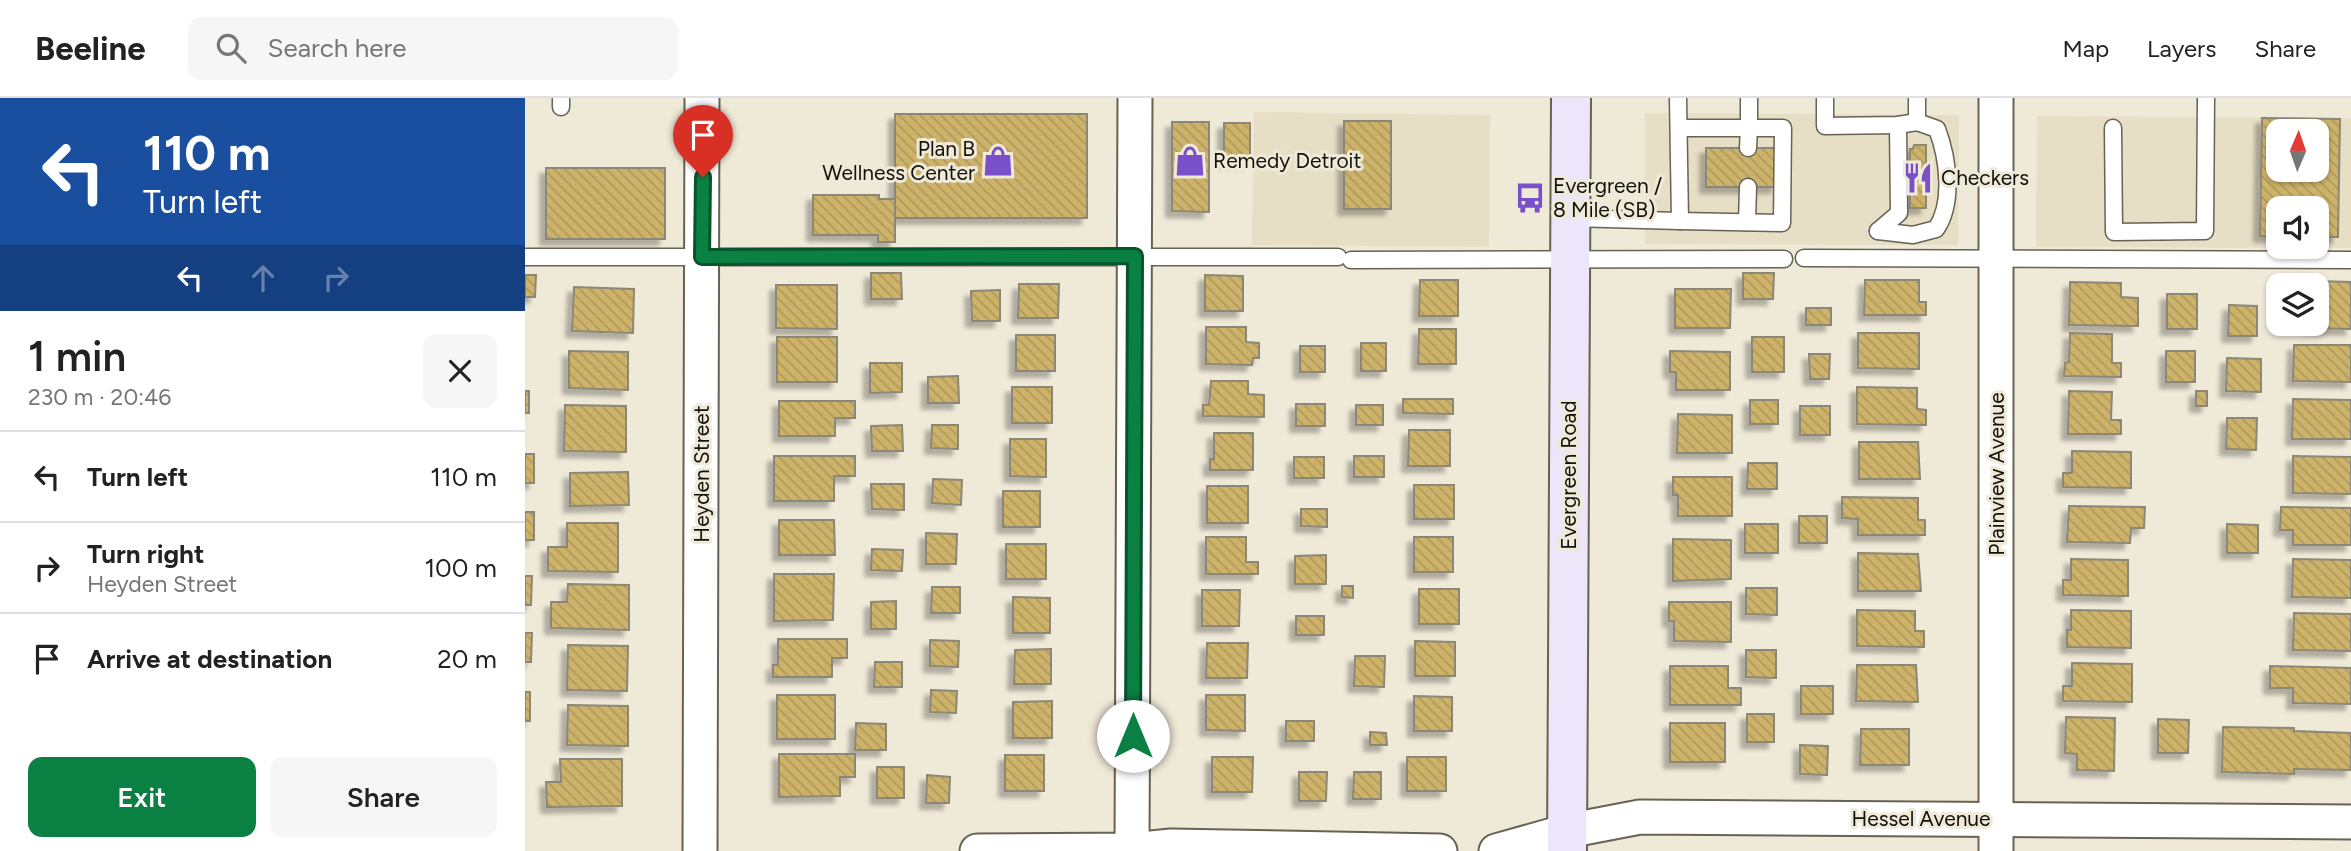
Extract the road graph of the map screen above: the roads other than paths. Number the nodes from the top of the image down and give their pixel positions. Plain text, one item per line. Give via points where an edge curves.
1 (702, 98) edge
2 (1135, 98) edge
3 (1571, 98) edge
4 (1678, 98) edge
5 (1749, 98) edge
6 (1825, 98) edge
7 (1917, 98) edge
8 (1996, 98) edge
9 (2206, 98) edge
10 (1917, 122) junction
11 (1898, 125) junction
12 (1679, 128) junction
13 (1749, 128) junction
14 (2113, 128) dead end
15 (1748, 148) dead end
16 (1748, 187) dead end
17 (1570, 218) junction
18 (1680, 221) junction
19 (1747, 222) junction
20 (1135, 256) junction
21 (525, 257) edge
22 (702, 257) junction
23 (1997, 257) junction
24 (1804, 258) dead end
25 (1571, 259) junction
26 (1784, 259) dead end
27 (2351, 260) edge
28 (2351, 822) edge
29 (1996, 835) edge
30 (1567, 841) edge
31 (700, 851) edge
32 (977, 851) edge
33 (1132, 851) edge
34 (1440, 851) edge
35 (1496, 851) edge

1 - 22 street, Heyden Street
2 - 20 street
3 - 17 street, Evergreen Road
4 - 12 lane
5 - 13 lane
6 - 11 lane via 1825,126
7 - 10 lane
8 - 23 street, Plainview Avenue
9 - 14 lane via 2205,231 2114,232
10 - 11 lane
10 - 11 lane via 1937,129 1944,148 1947,194 1944,218 1936,229 1913,235 1878,231 1899,213
12 - 13 lane
12 - 18 lane
13 - 15 lane
13 - 19 lane via 1783,128 1782,223
16 - 19 lane
17 - 18 lane
17 - 25 street, Evergreen Road
18 - 19 lane
20 - 22 lane
20 - 25 lane
20 - 33 street
21 - 22 lane
22 - 31 street, Heyden Street
23 - 24 lane
23 - 27 lane
23 - 29 street, Plainview Avenue
25 - 26 lane
25 - 30 street, Evergreen Road
28 - 29 street, Hessel Avenue
29 - 30 street, Hessel Avenue via 1640,817
30 - 35 street, Hessel Avenue
32 - 33 street
33 - 34 street via 1171,846

